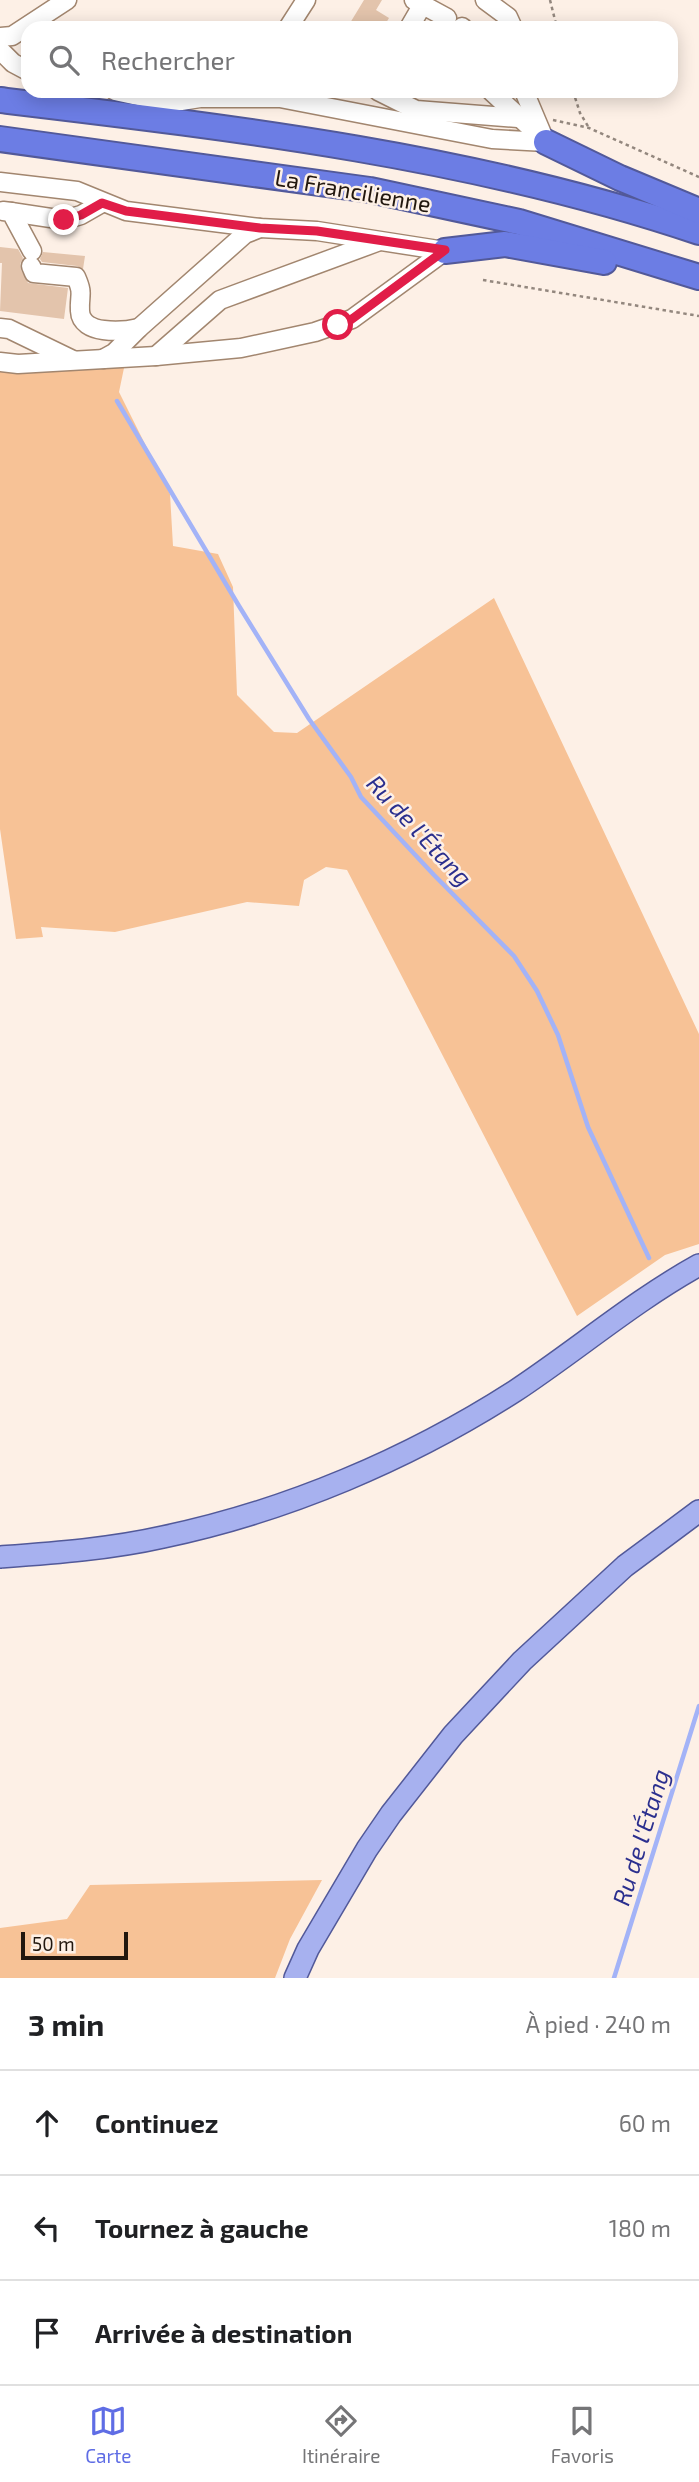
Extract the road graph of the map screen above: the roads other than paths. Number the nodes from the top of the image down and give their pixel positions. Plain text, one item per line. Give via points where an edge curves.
1 (67, 0) edge
2 (306, 0) edge
3 (485, 0) edge
4 (419, 2) edge
5 (36, 21) edge
6 (292, 21) edge
7 (412, 21) edge
8 (452, 21) edge
9 (510, 21) edge
10 (0, 50) edge
11 (21, 67) edge
12 (147, 98) edge
13 (192, 98) edge
14 (292, 98) edge
15 (368, 98) edge
16 (392, 98) edge
17 (500, 98) edge
18 (513, 98) edge
19 (525, 98) edge
20 (0, 100) edge
21 (359, 113) junction
22 (526, 117) junction
23 (0, 139) edge
24 (546, 142) junction
25 (0, 182) edge
26 (102, 203) junction
27 (699, 211) edge
28 (6, 212) edge
29 (260, 228) junction
30 (699, 232) edge
31 (381, 241) junction
32 (445, 250) junction
33 (632, 255) junction
34 (699, 277) edge
35 (0, 328) edge
36 (139, 328) junction
37 (156, 356) junction
38 (103, 359) junction
39 (77, 361) junction
40 (0, 362) edge
41 (699, 1265) edge
42 (699, 1511) edge
43 (699, 1527) edge
44 (0, 1557) edge
45 (574, 1614) junction
46 (295, 1978) edge

1 - 5 lane
2 - 6 lane
3 - 9 lane
4 - 7 lane
4 - 8 lane
10 - 11 lane
12 - 13 lane
14 - 21 lane
15 - 21 lane
16 - 22 lane via 416,110
17 - 22 lane
18 - 22 lane
19 - 22 lane
20 - 30 highway, La Francilienne via 345,146 532,183
21 - 24 lane via 492,139
22 - 24 lane
23 - 33 highway, La Francilienne via 370,190 519,222
24 - 27 highway
25 - 26 lane via 77,191
26 - 28 lane via 64,220
26 - 29 lane via 126,211
28 - 36 lane via 31,258 34,273 76,277 82,292 82,320 90,328
29 - 31 lane
29 - 36 lane via 246,234
31 - 32 lane
31 - 37 lane via 220,300
32 - 33 highway via 505,244 602,262
32 - 37 lane via 338,325 241,348
33 - 34 highway, La Francilienne
35 - 39 lane
36 - 38 lane
37 - 38 lane
38 - 39 lane
39 - 40 lane
41 - 44 main road via 456,1426 312,1493 163,1538
42 - 45 main road via 625,1566
43 - 45 main road
45 - 46 main road via 522,1661 453,1735 391,1814

